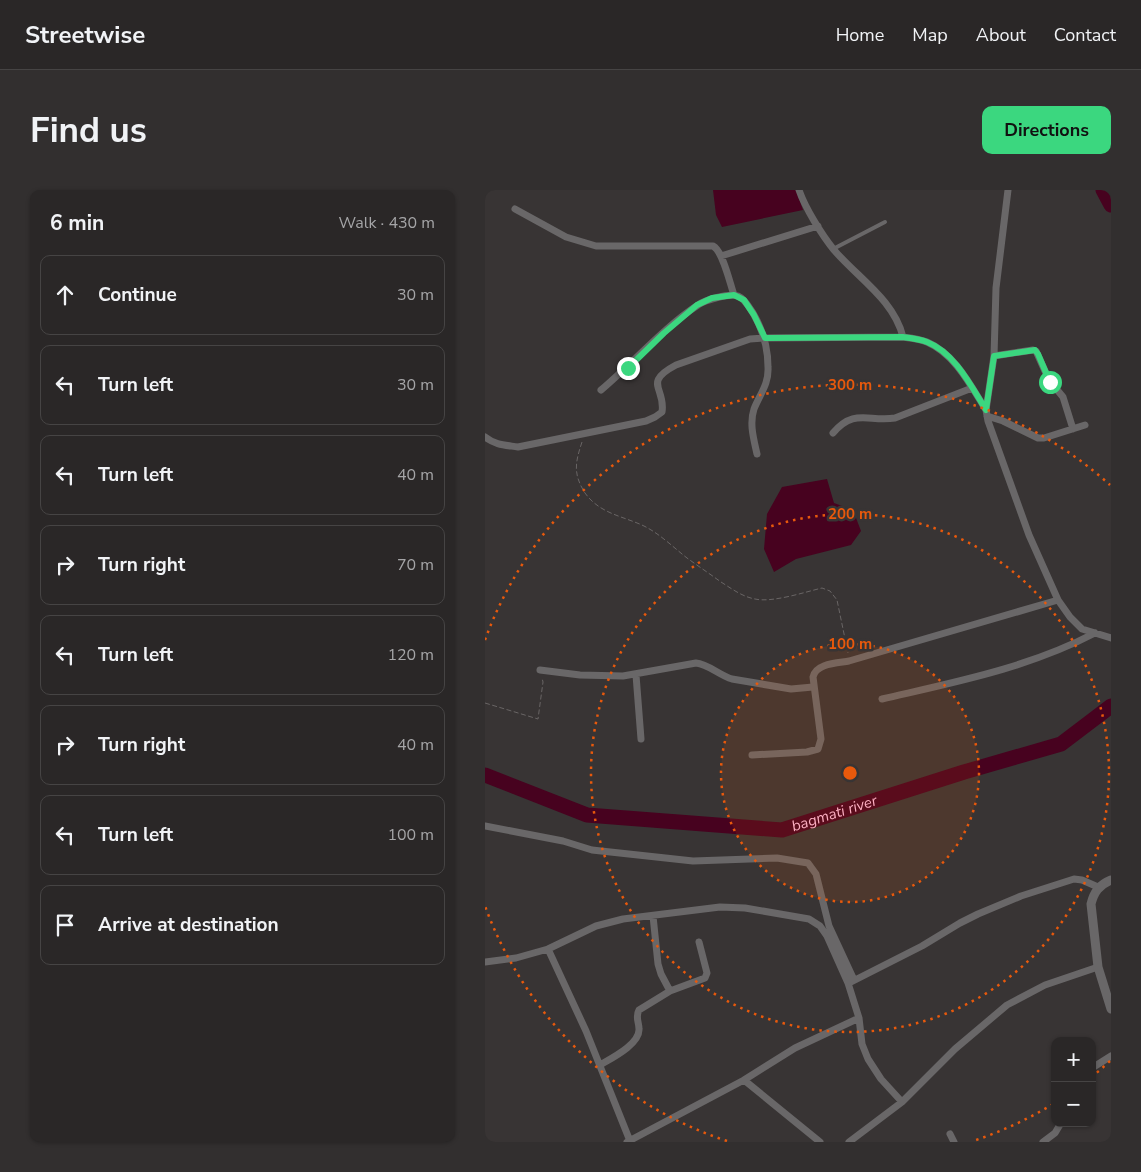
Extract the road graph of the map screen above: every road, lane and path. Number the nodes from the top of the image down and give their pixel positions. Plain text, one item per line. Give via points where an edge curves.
1 (799, 190) edge
2 (1008, 190) edge
3 (515, 209) dead end
4 (885, 222) dead end
5 (818, 226) junction
6 (833, 249) junction
7 (721, 256) junction
8 (734, 295) junction
9 (903, 337) junction
10 (765, 338) junction
11 (994, 356) junction
12 (972, 388) junction
13 (601, 390) dead end
14 (986, 413) junction
15 (1085, 425) dead end
16 (1073, 429) junction
17 (833, 433) dead end
18 (584, 434) junction
19 (485, 437) edge
20 (757, 454) dead end
21 (1059, 600) junction
22 (1095, 633) junction
23 (1111, 638) edge
24 (849, 661) junction
25 (540, 670) joint
26 (636, 675) junction
27 (813, 687) junction
28 (882, 699) dead end
29 (485, 703) edge
30 (641, 739) dead end
31 (752, 755) dead end
32 (485, 826) edge
33 (1111, 880) edge
34 (1098, 887) junction
35 (653, 916) junction
36 (699, 942) dead end
37 (548, 949) junction
38 (485, 962) edge
39 (1098, 967) junction
40 (851, 982) junction
41 (670, 991) junction
42 (1111, 1010) edge
43 (859, 1018) junction
44 (1111, 1056) edge
45 (600, 1065) junction
46 (1096, 1065) edge
47 (745, 1080) junction
48 (902, 1102) junction
49 (1059, 1127) edge
50 (950, 1134) dead end
51 (816, 1141) edge
52 (628, 1142) edge
53 (849, 1142) edge
54 (954, 1142) edge
55 (1043, 1142) edge

1 - 5 street
2 - 11 street via 995,288
3 - 7 street via 566,238 596,246 710,245 717,248
4 - 6 lane
5 - 6 street
5 - 7 street
6 - 9 street via 892,312
7 - 8 street
8 - 10 street via 744,300
8 - 13 street via 712,298 697,305
9 - 10 street
9 - 12 street via 926,341 942,350
10 - 18 street via 750,339 666,370 657,380 663,408 655,417
10 - 20 street via 768,374 752,421
11 - 14 street
11 - 16 street via 1036,351 1049,380 1063,397
12 - 14 street
12 - 17 street via 895,418 853,418 842,422
14 - 16 street via 1038,438
14 - 21 street via 1022,516
15 - 16 street
18 - 19 street via 518,447 501,445
18 - 24 path via 576,460 577,472 580,484 596,505 609,514 655,532 692,562 747,597 768,600 822,588 830,591 837,600
21 - 22 street via 1075,623
21 - 24 street
22 - 23 street
22 - 28 street via 1077,643 994,673
24 - 27 street via 817,669
25 - 26 street via 580,675
25 - 29 path via 543,682 538,719
26 - 27 street via 696,663 732,678 791,689
26 - 30 street
27 - 31 street via 821,746 807,752
32 - 40 street via 592,850 693,861 777,858 808,863 816,874 829,926
33 - 34 street
34 - 39 street via 1091,904
34 - 40 street via 1075,879 1021,896 969,918
35 - 37 street via 605,923
35 - 40 street via 720,907 809,919 821,926
35 - 41 street via 658,964
36 - 41 street via 707,973 705,978
37 - 38 street
37 - 45 street
39 - 42 street
39 - 48 street via 1045,985 1007,1005 955,1049
40 - 43 street
41 - 45 street via 639,1010 637,1038
43 - 47 street via 795,1048
43 - 48 street via 862,1044 868,1059
44 - 46 street
45 - 52 street
47 - 51 street
47 - 52 street
48 - 53 street
49 - 55 street
50 - 54 street

